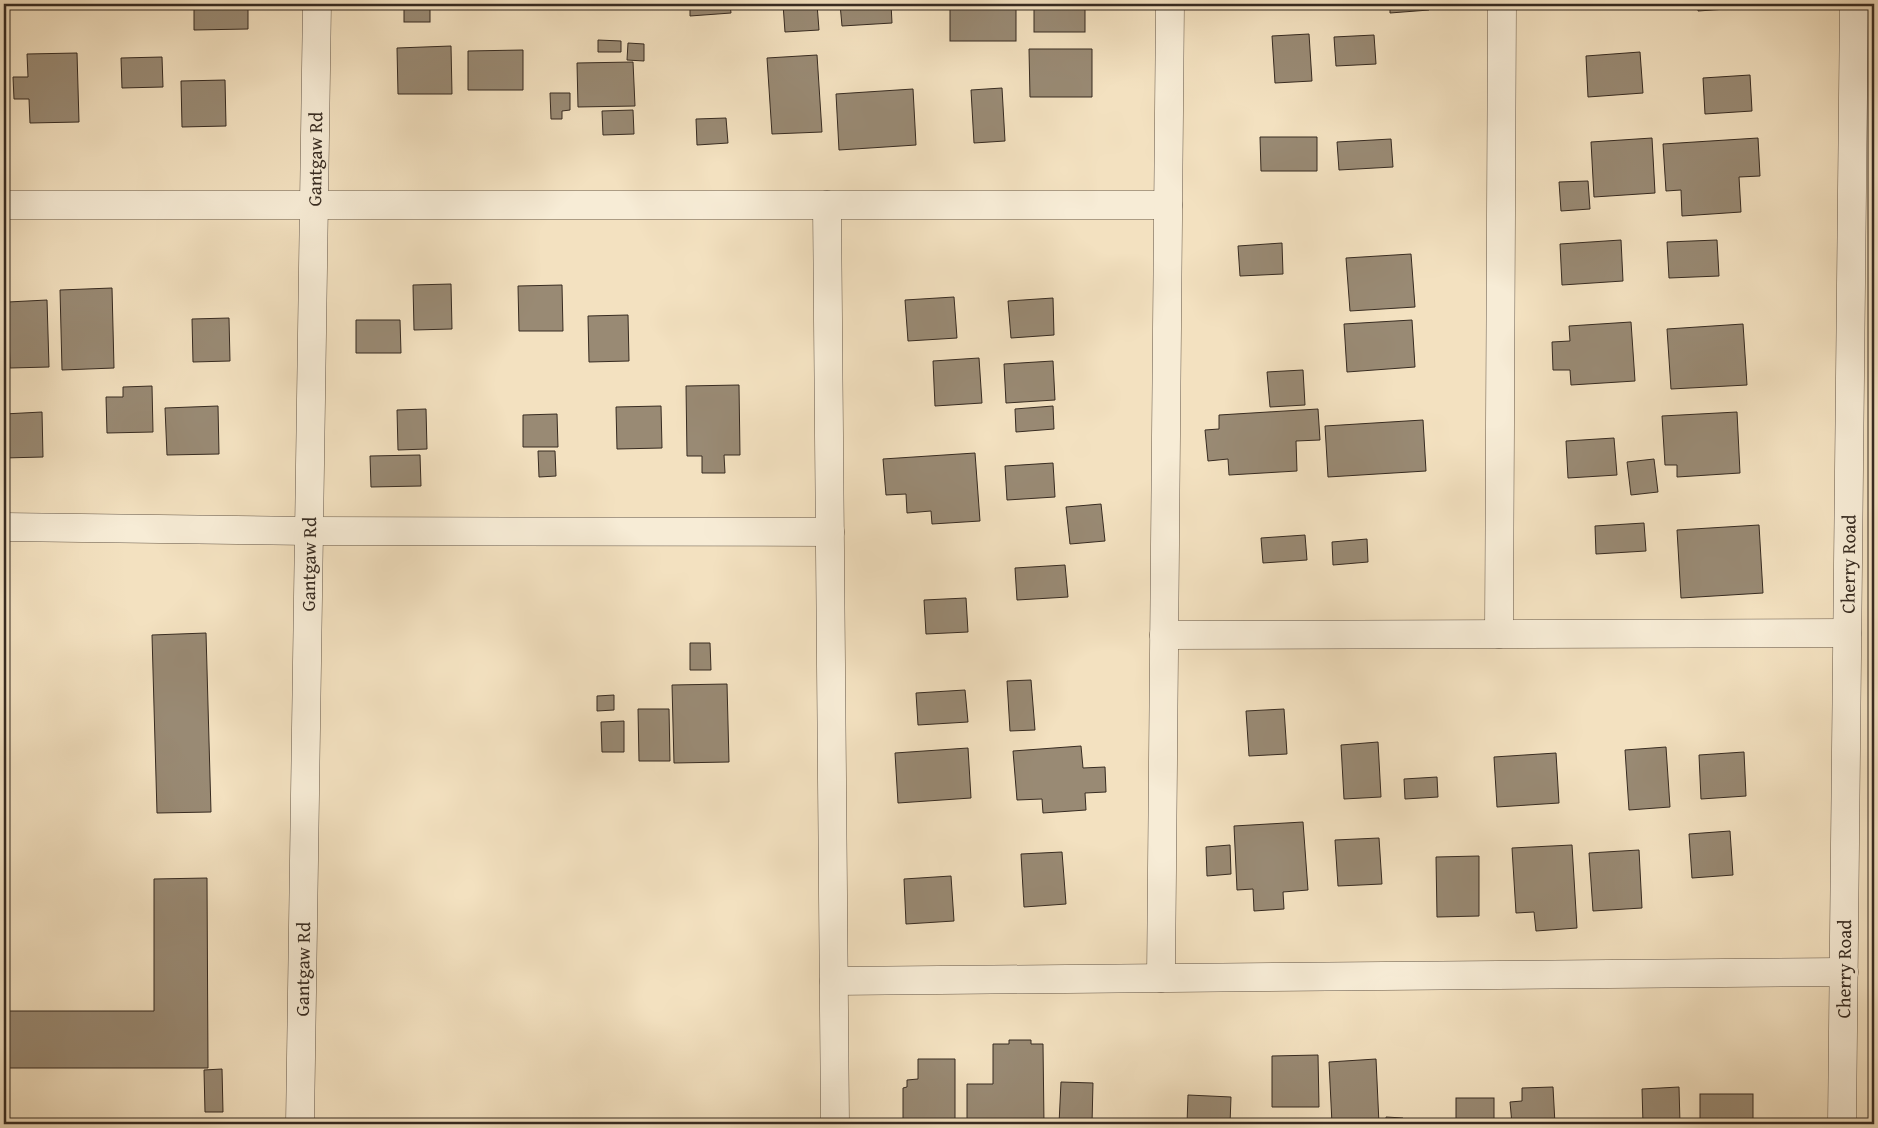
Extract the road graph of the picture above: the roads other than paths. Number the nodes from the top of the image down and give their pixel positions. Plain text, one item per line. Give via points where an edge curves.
1 (317, 4) edge
2 (1170, 4) edge
3 (1502, 4) edge
4 (1854, 4) edge
5 (4, 205) edge
6 (314, 205) junction
7 (827, 205) junction
8 (1168, 205) junction
9 (4, 527) edge
10 (309, 531) junction
11 (830, 532) junction
12 (1499, 634) junction
13 (1847, 634) junction
14 (1164, 635) junction
15 (1844, 972) junction
16 (1161, 978) junction
17 (834, 981) junction
18 (300, 1124) edge
19 (835, 1124) edge
20 (1842, 1124) edge

1 - 6 street, Gantgaw Rd
2 - 8 street
3 - 12 street
4 - 13 street, Cherry Road
5 - 6 street
6 - 7 street
6 - 10 street, Gantgaw Rd
7 - 8 street
7 - 11 street
8 - 14 street
9 - 10 street
10 - 11 street
10 - 18 street, Gantgaw Rd
11 - 17 street
12 - 13 street
12 - 14 street
13 - 15 street, Cherry Road
14 - 16 street
15 - 16 street
15 - 20 street, Cherry Road
16 - 17 street
17 - 19 street

